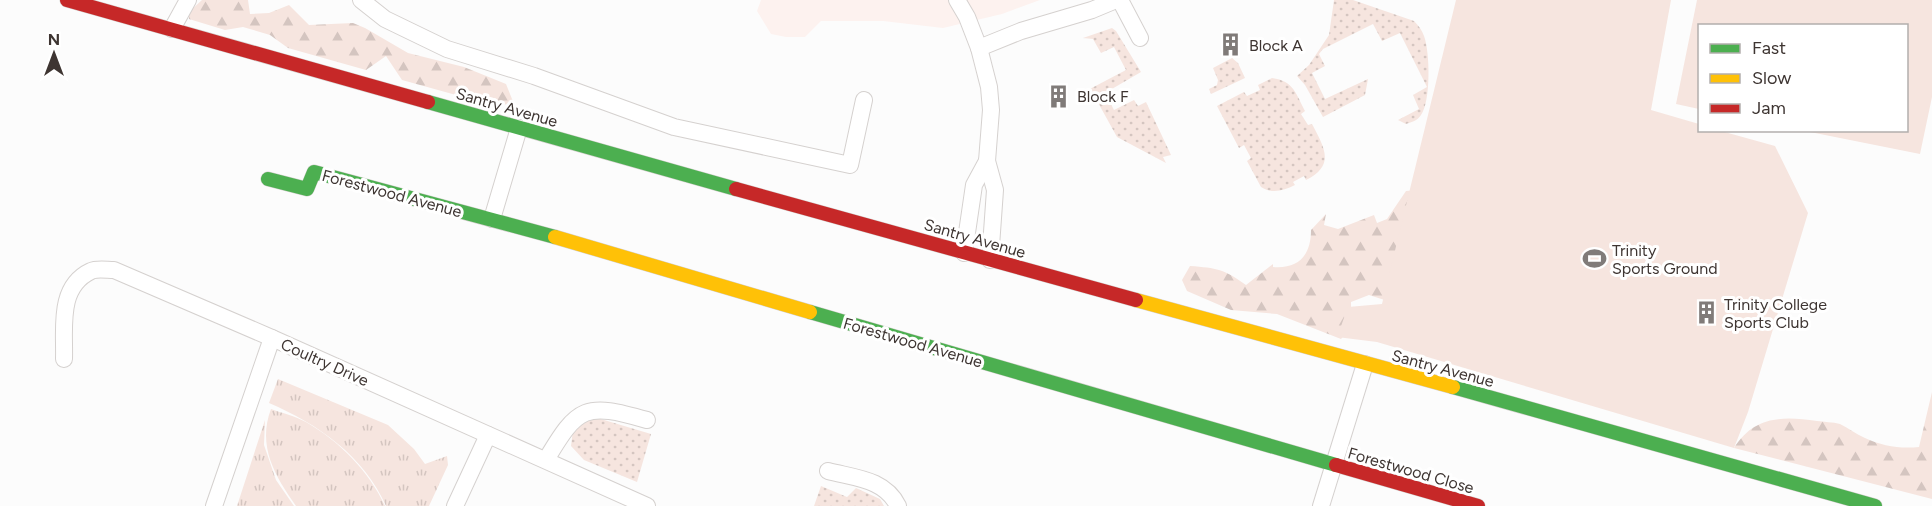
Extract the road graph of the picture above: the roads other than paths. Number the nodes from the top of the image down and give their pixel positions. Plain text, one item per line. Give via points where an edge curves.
1 (67, 0) edge
2 (188, 0) edge
3 (361, 0) edge
4 (957, 0) edge
5 (1118, 0) edge
6 (172, 29) junction
7 (1140, 38) dead end
8 (979, 48) junction
9 (864, 100) dead end
10 (519, 128) junction
11 (987, 161) junction
12 (268, 180) dead end
13 (492, 219) junction
14 (964, 253) junction
15 (990, 260) junction
16 (272, 338) junction
17 (64, 359) dead end
18 (1365, 364) junction
19 (647, 420) dead end
20 (488, 435) junction
21 (546, 460) junction
22 (1334, 465) junction
23 (828, 471) dead end
24 (214, 506) edge
25 (455, 506) edge
26 (647, 506) edge
27 (898, 506) edge
28 (1322, 506) edge
29 (1478, 506) edge
30 (1873, 506) edge

1 - 6 main road, Santry Avenue
2 - 6 street
3 - 9 street via 385,19 447,49 674,127 850,165
4 - 8 street
5 - 7 street
5 - 8 street
6 - 10 main road, Santry Avenue
8 - 11 street via 990,98
10 - 13 street
10 - 14 main road, Santry Avenue
11 - 14 street via 974,185
11 - 15 street via 995,190
12 - 13 main road, Forestwood Avenue via 307,189 314,172
13 - 22 main road, Forestwood Avenue
14 - 15 main road, Santry Avenue
15 - 18 main road, Santry Avenue
16 - 17 street, Coultry Drive via 114,270 92,270 75,282 65,302
16 - 20 street, Coultry Drive
16 - 24 street
18 - 22 street
18 - 30 main road, Santry Avenue
19 - 21 street via 615,411 579,415 563,431
20 - 21 street, Coultry Drive
20 - 25 street
21 - 26 street, Coultry Drive
22 - 28 street
22 - 29 main road, Forestwood Close
23 - 27 street via 880,485

